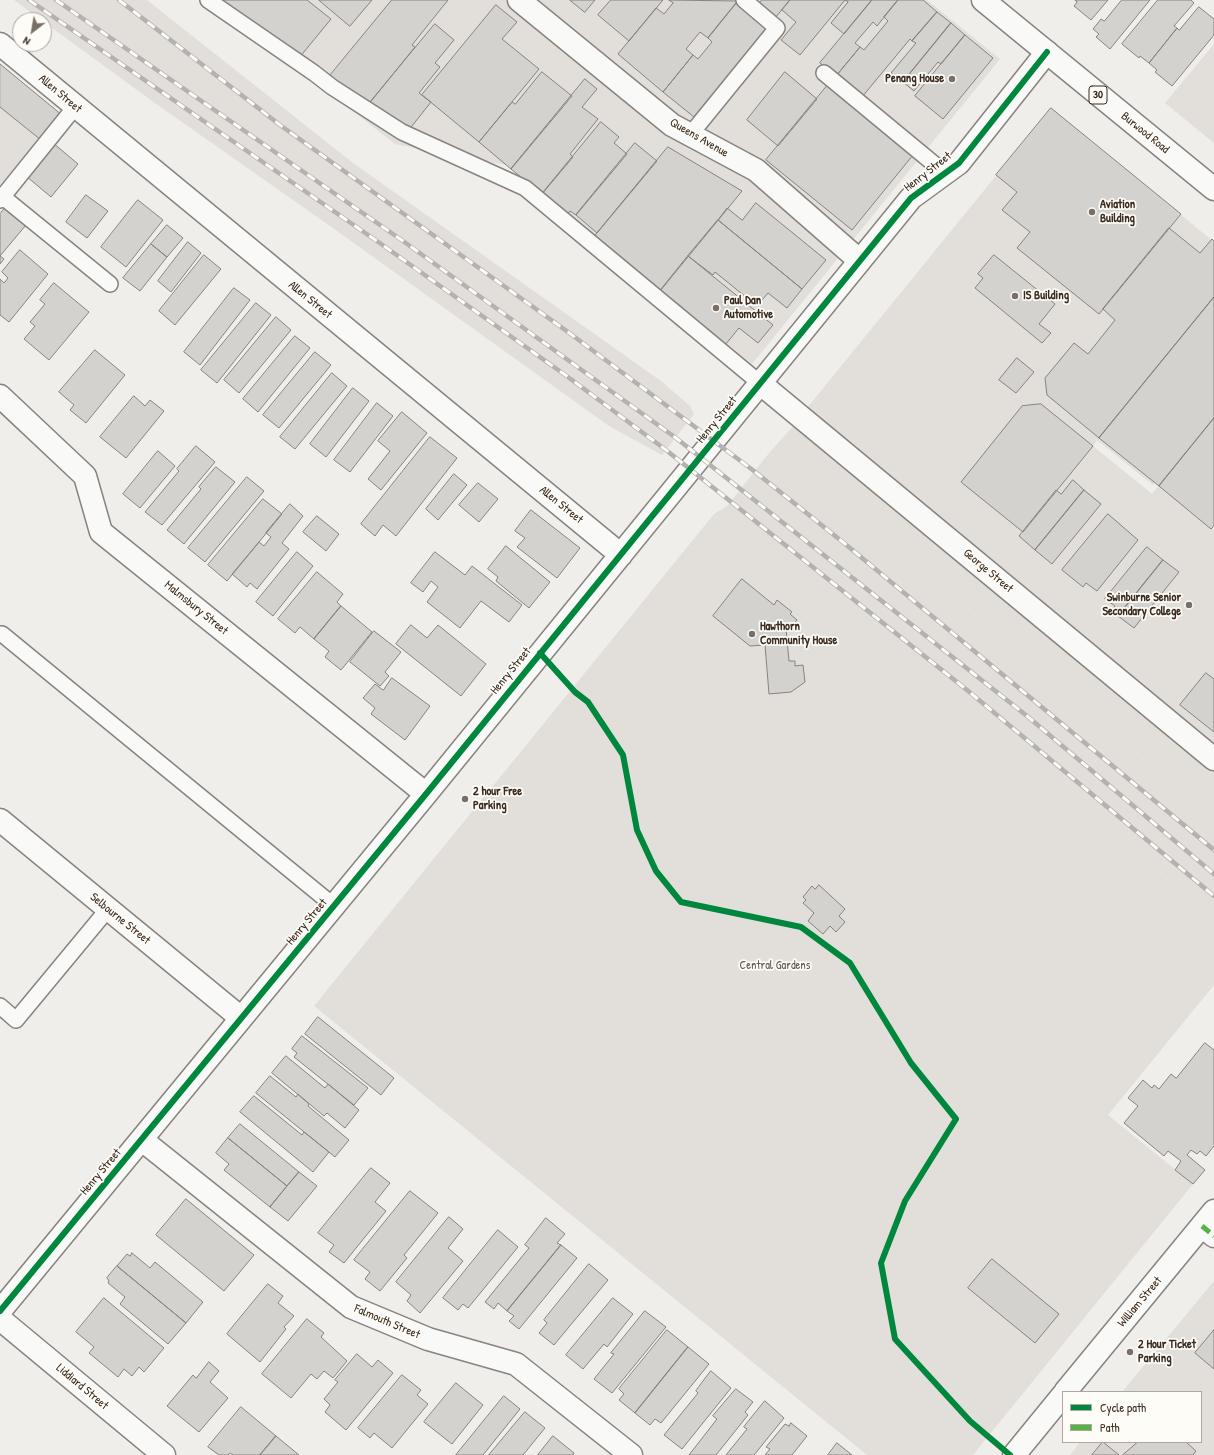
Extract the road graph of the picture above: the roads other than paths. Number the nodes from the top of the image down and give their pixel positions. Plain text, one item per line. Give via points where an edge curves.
1 (208, 0) edge
2 (519, 0) edge
3 (744, 0) edge
4 (983, 0) edge
5 (0, 44) edge
6 (1047, 52) junction
7 (824, 73) dead end
8 (75, 107) junction
9 (690, 135) junction
10 (945, 173) junction
11 (1214, 189) edge
12 (1, 198) edge
13 (860, 261) junction
14 (110, 284) dead end
15 (761, 384) junction
16 (0, 396) edge
17 (621, 555) junction
18 (2, 634) dead end
19 (1214, 759) edge
20 (426, 794) junction
21 (0, 820) edge
22 (334, 906) junction
23 (108, 909) junction
24 (0, 1006) edge
25 (241, 1018) junction
26 (142, 1140) junction
27 (1210, 1225) edge
28 (0, 1312) edge
29 (0, 1319) edge
30 (1066, 1391) edge
31 (1062, 1396) edge
32 (164, 1455) edge
33 (631, 1455) edge
34 (1014, 1455) edge

1 - 15 lane via 332,87 402,132 525,188
2 - 9 street, Queens Avenue via 672,125
3 - 9 lane via 777,28
4 - 6 street, Burwood Road / 30
5 - 8 street, Allen Street
6 - 10 street, Henry Street via 959,162
6 - 11 street, Burwood Road / 30
7 - 10 lane
8 - 12 lane
8 - 17 street, Allen Street
9 - 13 street, Queens Avenue via 756,170
10 - 13 street, Henry Street via 911,198
12 - 14 lane
13 - 15 street, Henry Street
15 - 17 street, Henry Street
15 - 19 street, George Street
16 - 20 street, Malmsbury Street via 85,476 101,532
17 - 20 street, Henry Street
18 - 22 lane
20 - 22 street, Henry Street
21 - 23 street, Selbourne Street
22 - 25 street, Henry Street
23 - 24 lane via 16,1020
23 - 25 street, Selbourne Street
25 - 26 street, Henry Street
26 - 28 street, Henry Street
26 - 33 street, Falmouth Street via 351,1307 428,1339 516,1364
27 - 30 street, William Street
29 - 32 street, Liddiard Street
31 - 34 street

